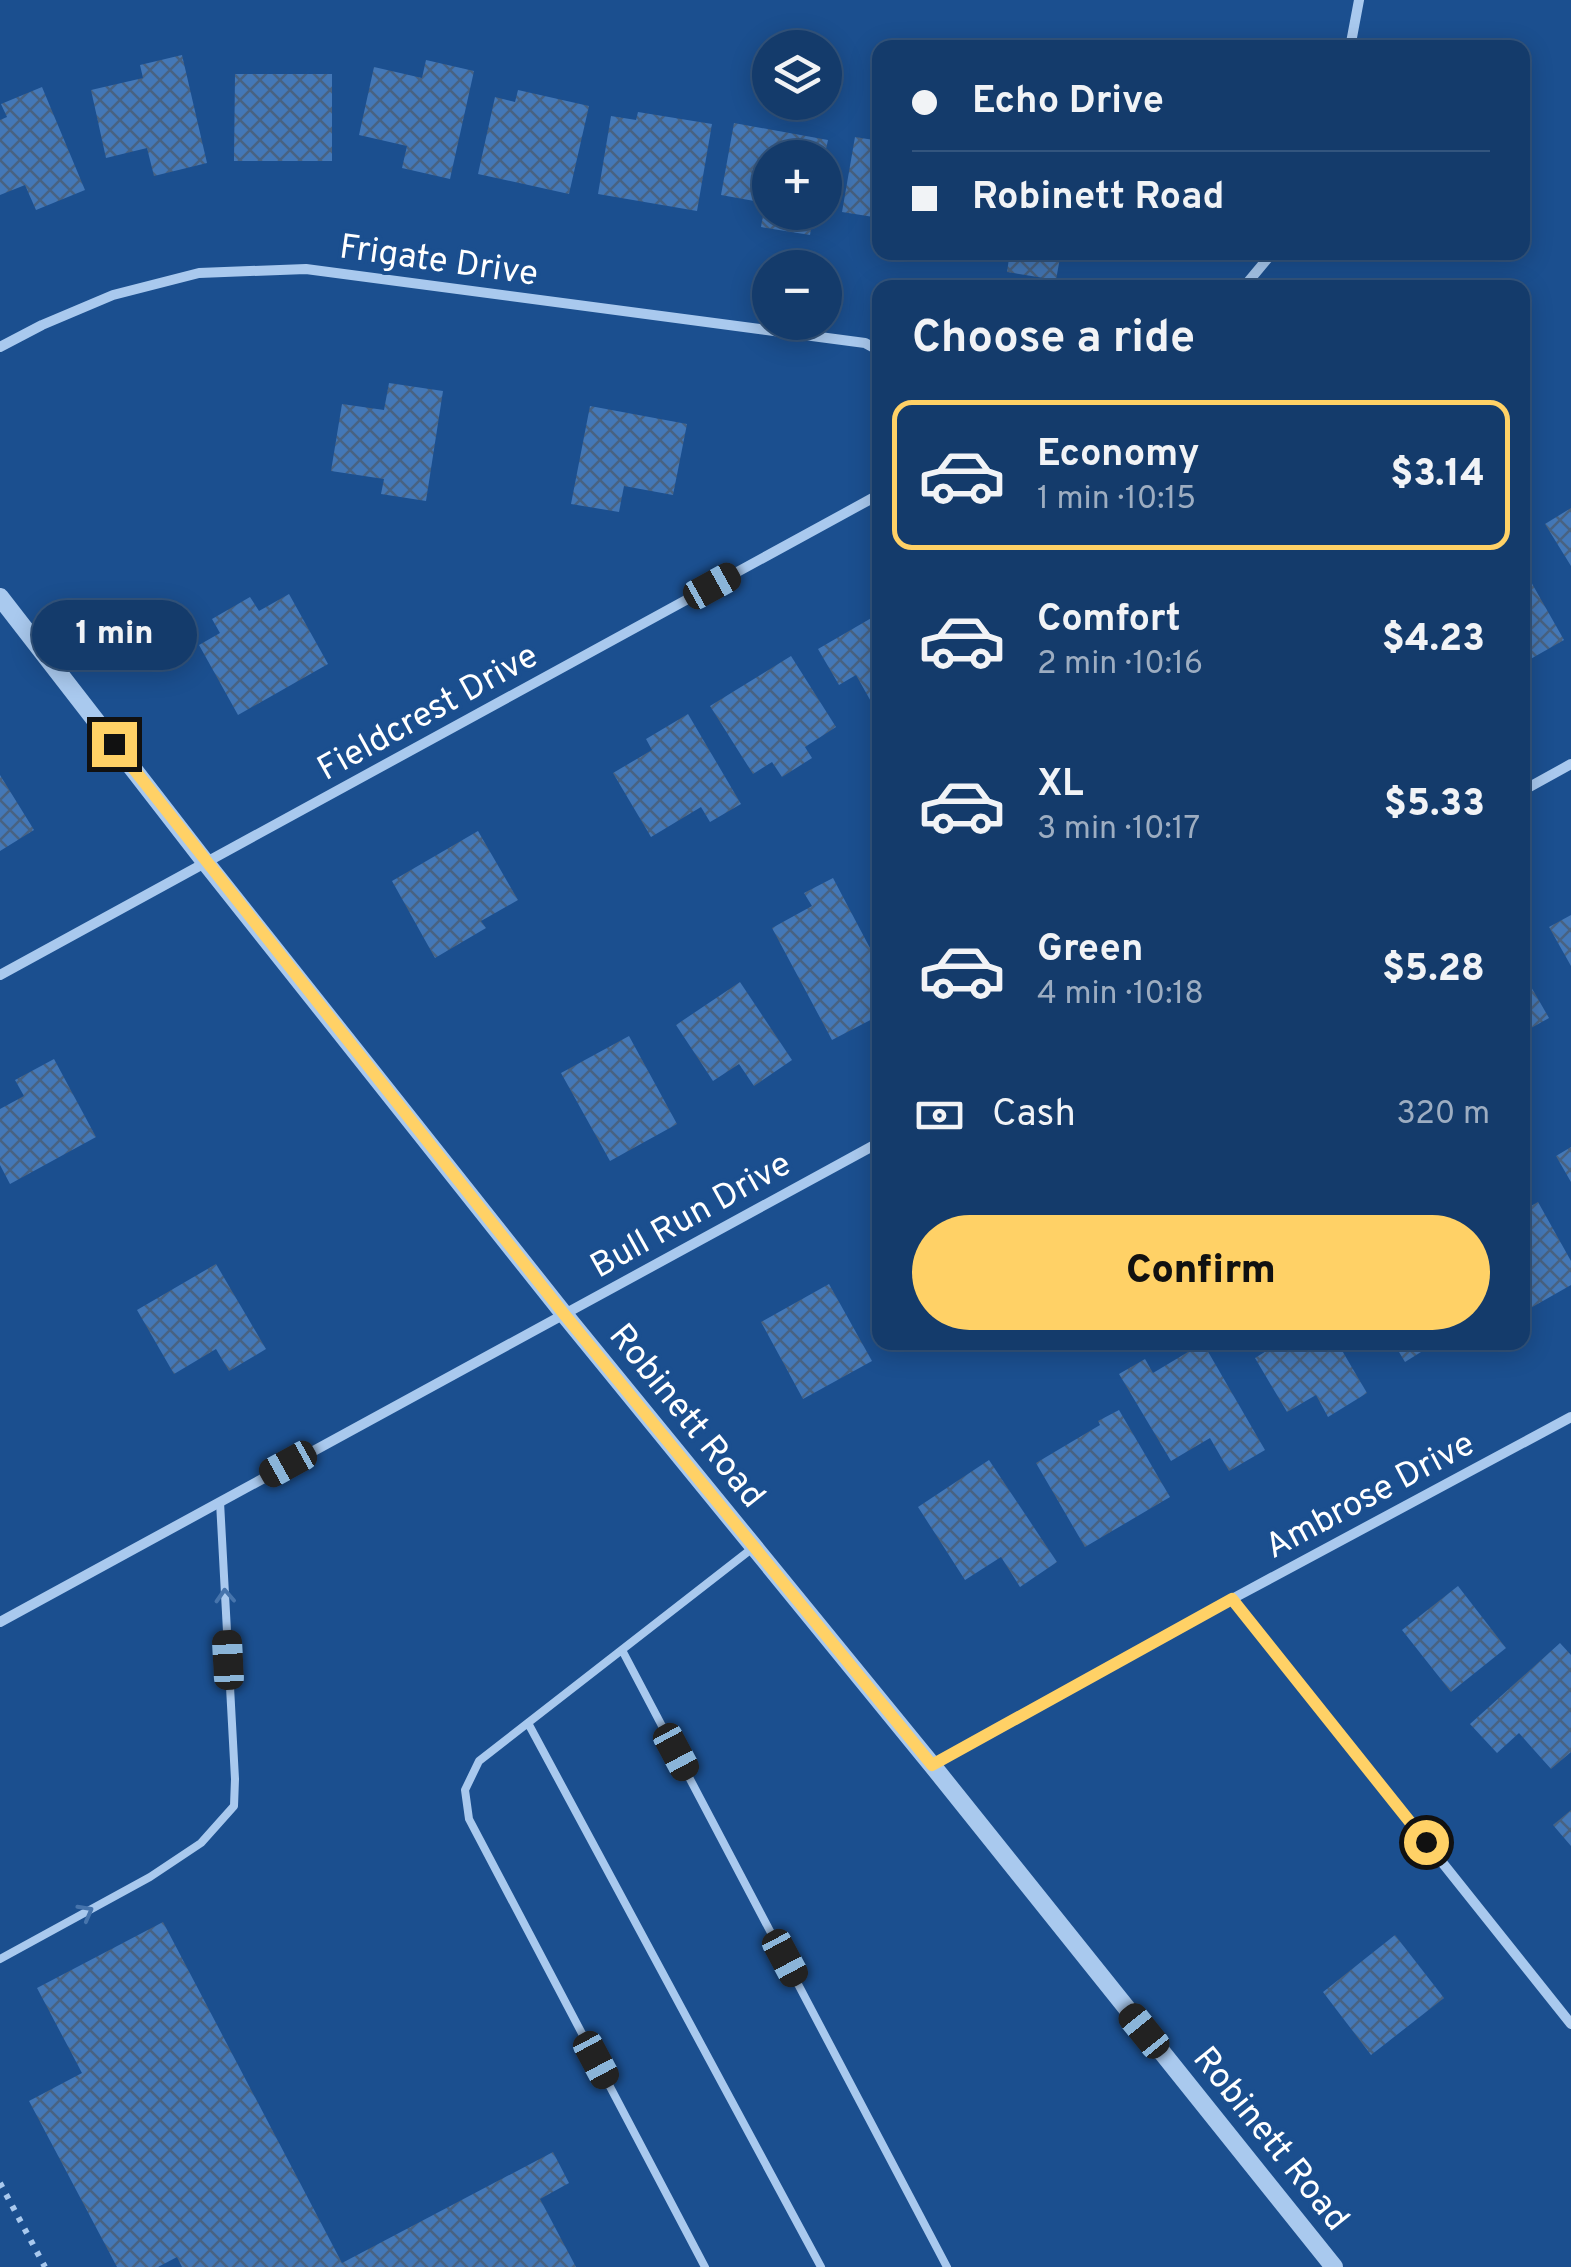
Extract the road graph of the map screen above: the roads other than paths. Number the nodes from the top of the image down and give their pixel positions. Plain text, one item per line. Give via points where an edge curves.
1 (1359, 0) edge
2 (1352, 40) edge
3 (1267, 260) edge
4 (1250, 280) edge
5 (0, 347) edge
6 (872, 347) edge
7 (872, 498) edge
8 (0, 596) edge
9 (1571, 764) edge
10 (1530, 786) edge
11 (206, 863) junction
12 (0, 974) edge
13 (872, 1146) edge
14 (564, 1314) junction
15 (1571, 1418) edge
16 (220, 1502) junction
17 (754, 1547) junction
18 (1232, 1599) junction
19 (0, 1622) edge
20 (622, 1650) junction
21 (528, 1723) junction
22 (932, 1765) junction
23 (0, 1959) edge
24 (1571, 2024) edge
25 (706, 2267) edge
26 (820, 2267) edge
27 (947, 2267) edge
28 (1334, 2267) edge

1 - 2 street
3 - 4 street
5 - 6 street, Frigate Drive via 113,295 199,273 306,269
7 - 11 street, Fieldcrest Drive
8 - 11 street, Robinett Road
9 - 10 street
11 - 12 street, Fieldcrest Drive
11 - 14 street, Robinett Road
13 - 14 street, Bull Run Drive
14 - 16 street, Bull Run Drive
14 - 17 street, Robinett Road
15 - 18 street, Ambrose Drive
16 - 19 street, Bull Run Drive
23 -> 16 lane via 150,1878 201,1844 234,1806
17 - 20 lane
17 - 22 street, Robinett Road
18 - 22 street, Ambrose Drive
18 - 24 street
20 - 21 lane
20 - 27 lane
21 - 25 lane via 478,1761 465,1790 469,1819
21 - 26 lane
22 - 28 street, Robinett Road

